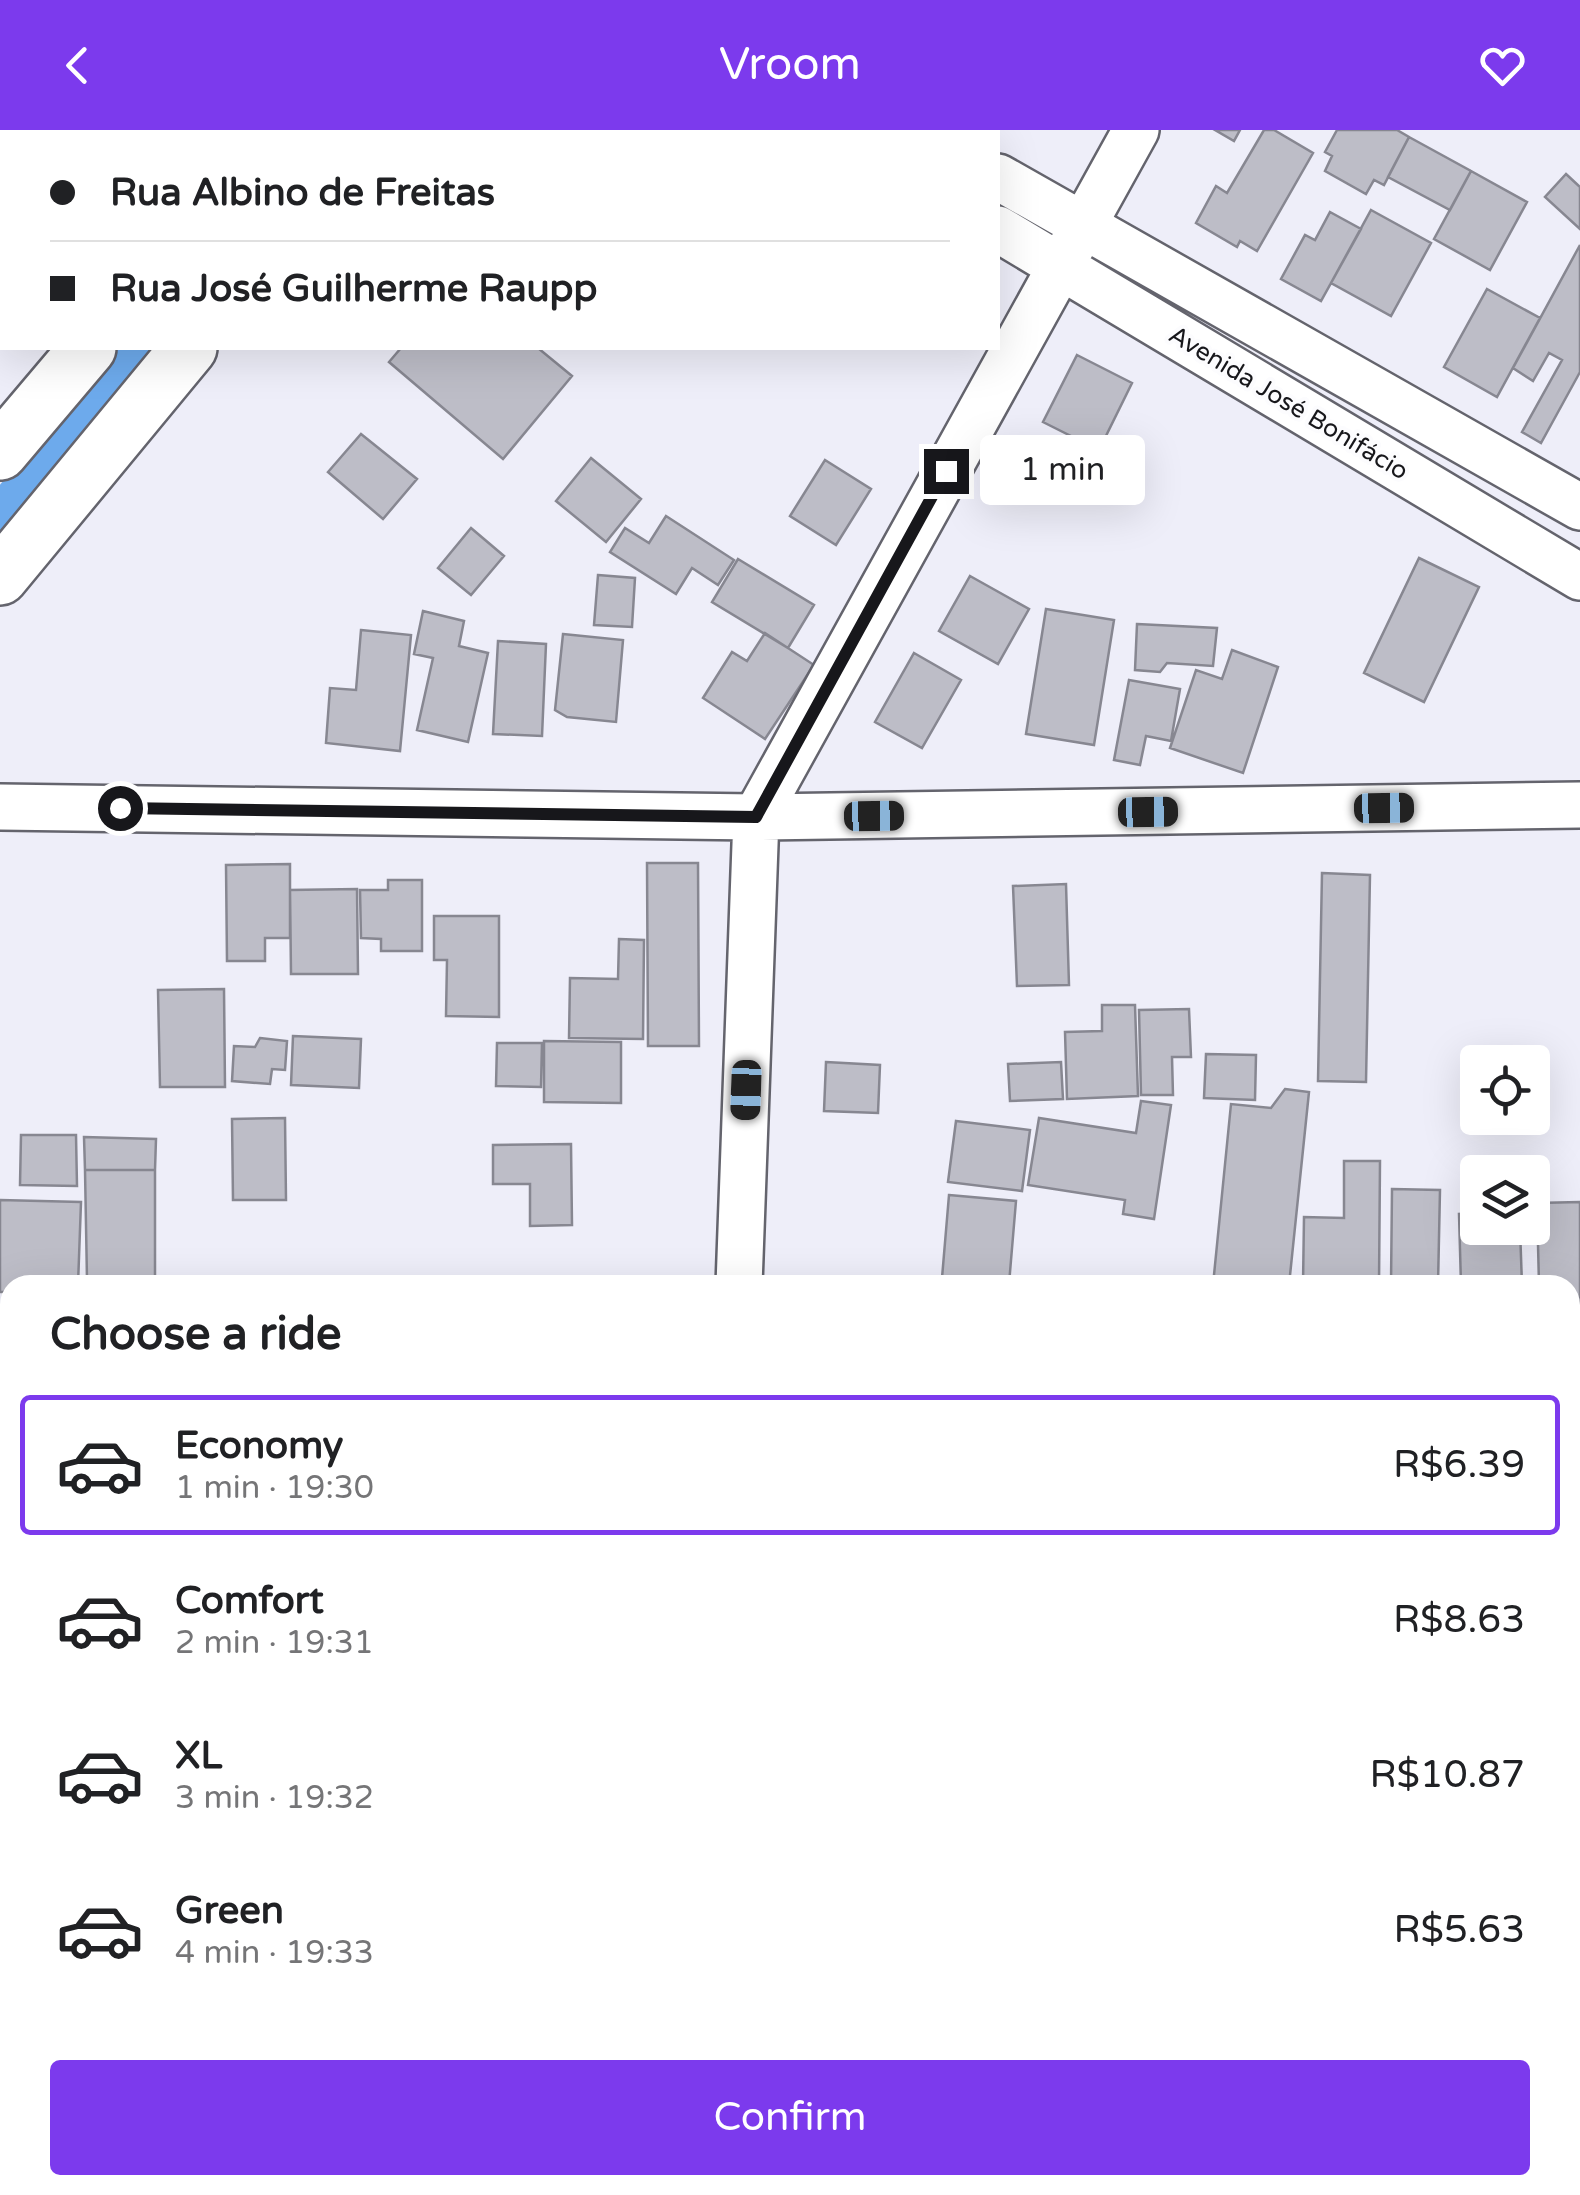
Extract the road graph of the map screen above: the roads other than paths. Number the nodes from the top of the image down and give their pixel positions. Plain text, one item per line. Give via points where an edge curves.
1 (1136, 130) edge
2 (1000, 179) edge
3 (1082, 225) junction
4 (1000, 230) edge
5 (1059, 264) junction
6 (86, 350) edge
7 (186, 350) edge
8 (0, 452) edge
9 (1580, 507) edge
10 (0, 577) edge
11 (1580, 577) edge
12 (1580, 806) edge
13 (0, 807) edge
14 (756, 817) junction
15 (739, 1275) edge

1 - 3 street
2 - 3 street, Avenida José Bonifácio
3 - 5 street
3 - 9 street, Avenida José Bonifácio
4 - 5 street, Avenida José Bonifácio
5 - 11 street, Avenida José Bonifácio
5 - 14 street
6 - 8 main road
7 - 10 main road
12 - 14 street
13 - 14 street
14 - 15 street

